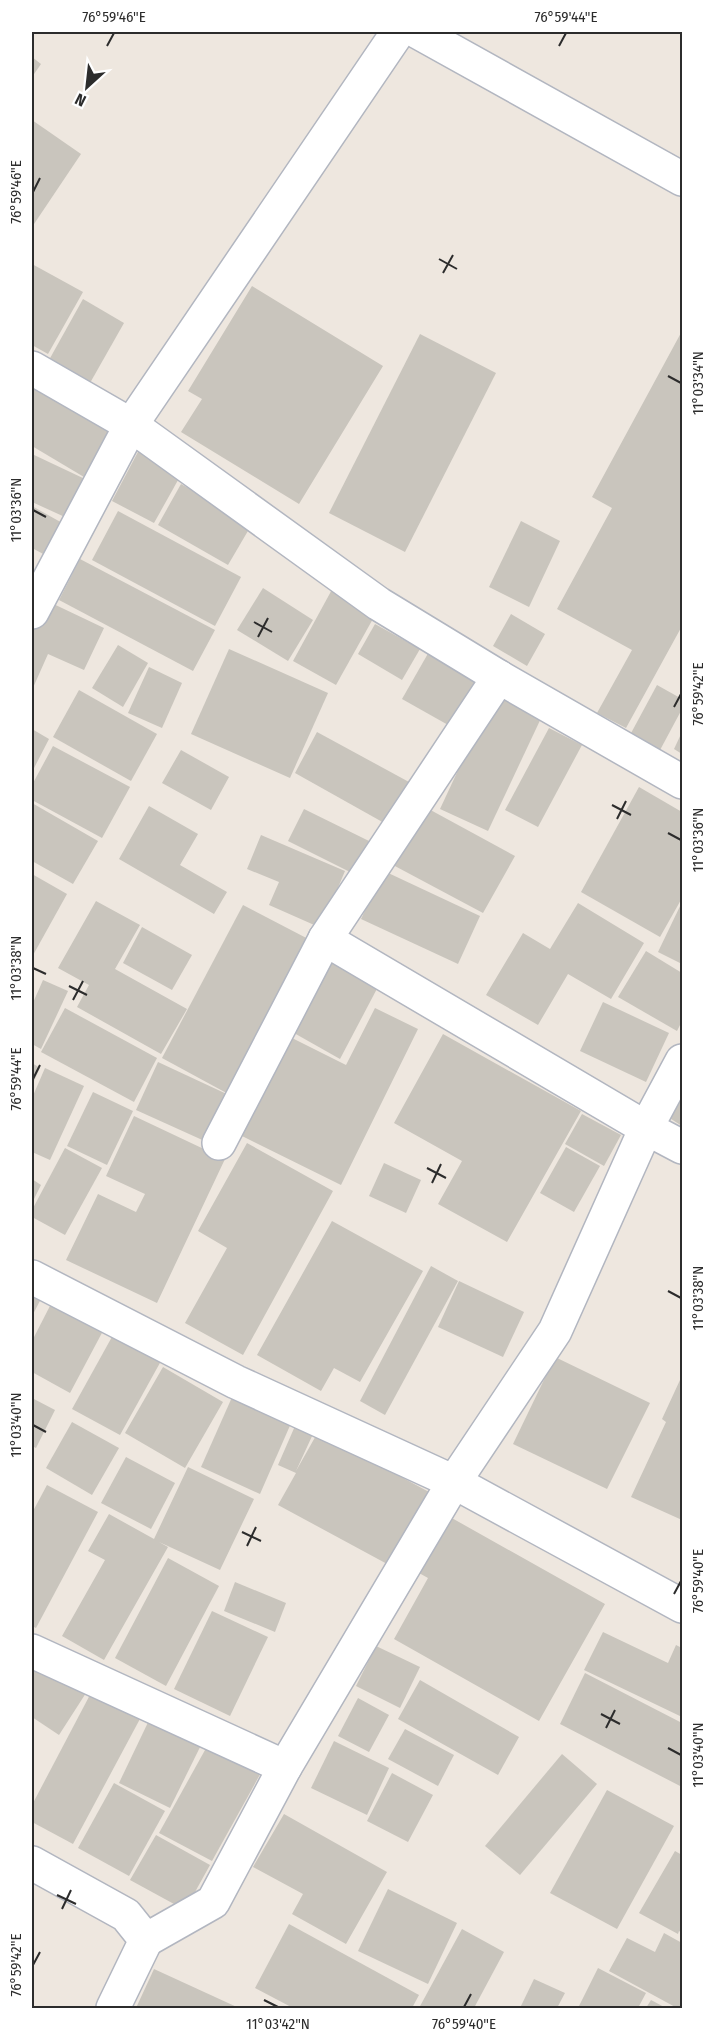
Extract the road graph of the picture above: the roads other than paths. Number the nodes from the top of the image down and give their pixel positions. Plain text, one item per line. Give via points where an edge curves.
1 (398, 32) edge
2 (418, 32) edge
3 (682, 179) edge
4 (32, 368) edge
5 (131, 425) junction
6 (32, 612) edge
7 (499, 677) junction
8 (682, 782) edge
9 (325, 939) junction
10 (682, 1060) edge
11 (646, 1128) junction
12 (219, 1143) dead end
13 (682, 1147) edge
14 (32, 1277) edge
15 (454, 1482) junction
16 (682, 1606) edge
17 (32, 1650) edge
18 (285, 1767) junction
19 (32, 1863) edge
20 (146, 1940) junction
21 (113, 2008) edge

1 - 5 street
2 - 3 street
4 - 5 street
5 - 6 street
5 - 7 street via 379,604
7 - 8 street
7 - 9 street
9 - 11 street
9 - 12 street
10 - 11 street
11 - 13 street
11 - 15 street via 555,1331
14 - 15 street via 236,1382
15 - 16 street
15 - 18 street
17 - 18 street
18 - 20 street via 213,1902
19 - 20 street via 126,1915
20 - 21 street

